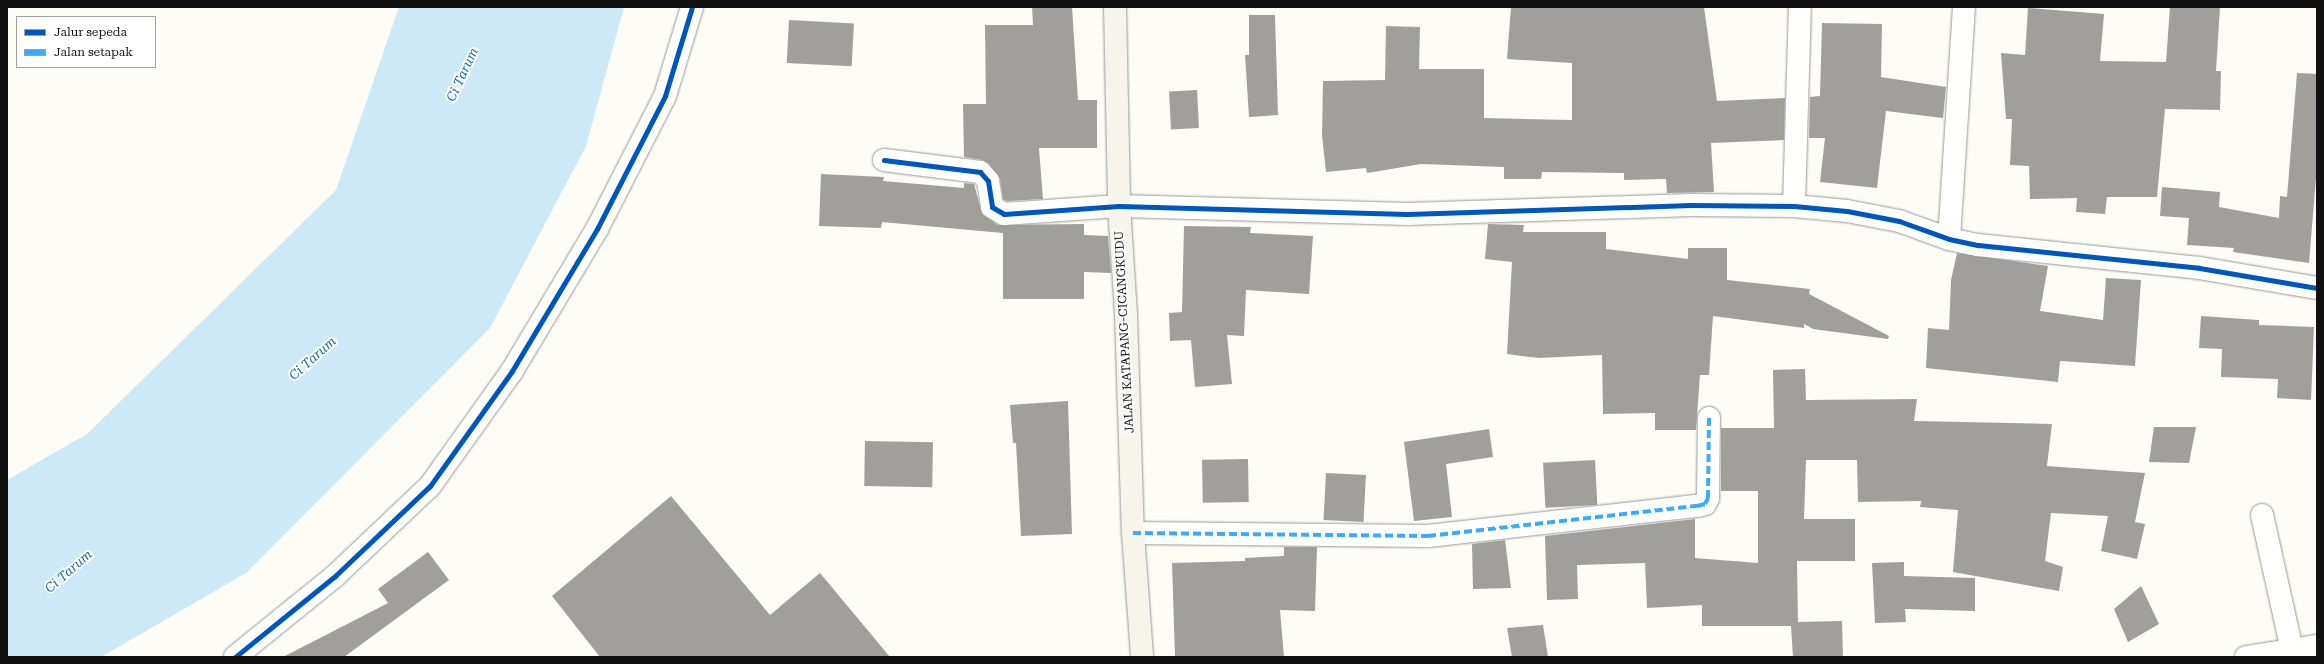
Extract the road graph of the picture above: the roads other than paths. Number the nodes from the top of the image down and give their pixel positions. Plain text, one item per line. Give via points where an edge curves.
1 (692, 7) edge
2 (1115, 7) edge
3 (1800, 7) edge
4 (1964, 7) edge
5 (884, 160) dead end
6 (1119, 206) junction
7 (1794, 206) junction
8 (1949, 240) junction
9 (2317, 288) edge
10 (1709, 418) dead end
11 (2262, 515) dead end
12 (1133, 533) junction
13 (2317, 646) edge
14 (2292, 650) junction
15 (235, 657) edge
16 (1142, 657) edge
17 (2246, 657) edge

1 - 15 street via 665,96 597,229 512,371 430,486 335,576
2 - 6 street, JALAN KATAPANG-CICANGKUDU
3 - 7 street
4 - 8 street
5 - 6 street via 980,172 988,181 992,208 1004,214
6 - 7 street via 1407,214 1690,205
6 - 12 street, JALAN KATAPANG-CICANGKUDU via 1126,315
7 - 8 street via 1846,211 1892,220
8 - 9 street via 2199,268
10 - 12 street via 1708,498 1705,504 1697,506 1428,536
11 - 14 street
12 - 16 street, JALAN KATAPANG-CICANGKUDU
13 - 14 street
14 - 17 street

